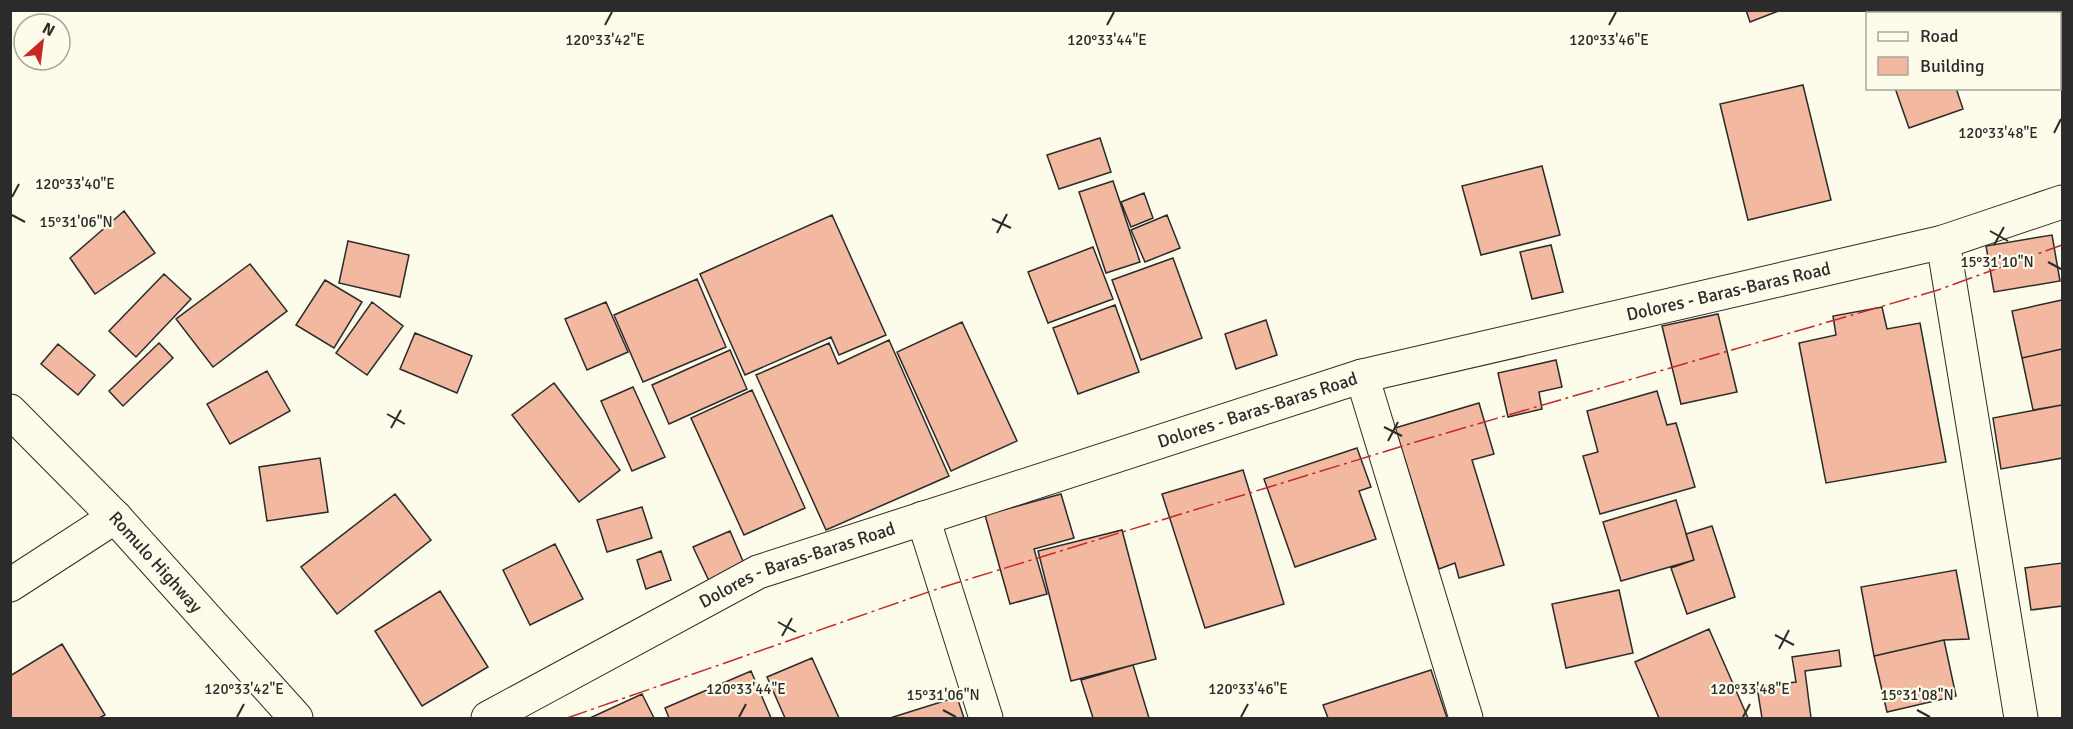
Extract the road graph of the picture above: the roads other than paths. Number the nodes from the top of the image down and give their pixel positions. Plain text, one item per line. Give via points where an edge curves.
1 (2062, 202) edge
2 (1943, 242) junction
3 (1362, 376) junction
4 (10, 411) edge
5 (115, 517) junction
6 (924, 518) junction
7 (10, 585) edge
8 (296, 718) edge
9 (488, 718) edge
10 (986, 718) edge
11 (1466, 718) edge
12 (2022, 718) edge

1 - 2 main road, Dolores - Baras-Baras Road
2 - 3 main road, Dolores - Baras-Baras Road
2 - 12 main road
3 - 6 main road, Dolores - Baras-Baras Road
3 - 11 main road
4 - 5 main road, Romulo Highway
5 - 7 main road
5 - 8 main road, Romulo Highway
6 - 9 main road, Dolores - Baras-Baras Road via 758,572
6 - 10 main road

